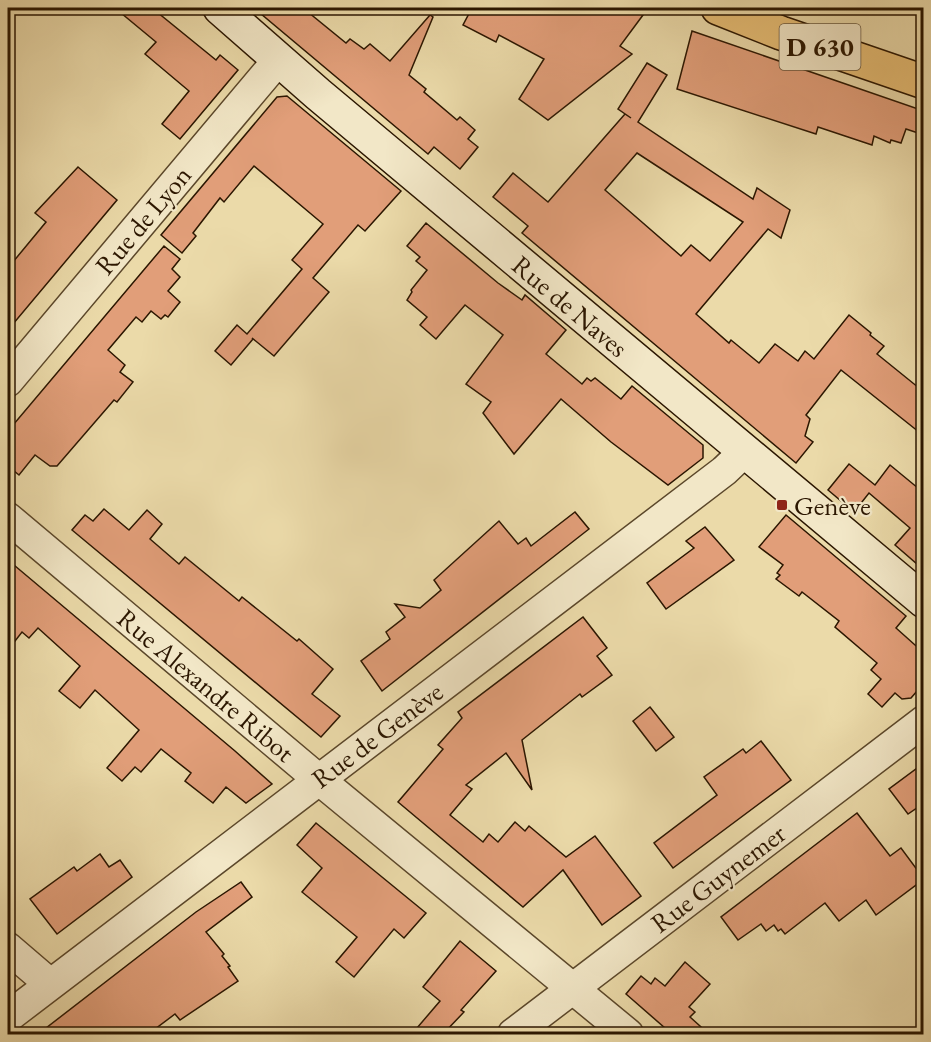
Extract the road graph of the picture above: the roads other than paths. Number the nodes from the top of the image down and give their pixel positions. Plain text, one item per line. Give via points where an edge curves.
1 (220, 8) edge
2 (718, 8) edge
3 (764, 8) edge
4 (279, 59) junction
5 (924, 61) edge
6 (924, 82) edge
7 (8, 381) edge
8 (744, 452) junction
9 (8, 518) edge
10 (924, 601) edge
11 (924, 721) edge
12 (319, 779) junction
13 (8, 948) edge
14 (50, 984) junction
15 (573, 989) junction
16 (8, 1017) edge
17 (513, 1035) edge
18 (628, 1035) edge

1 - 4 main road, Rue de Naves
2 - 6 main road, D 630
3 - 5 main road, D 630
4 - 7 street, Rue de Lyon
4 - 8 main road, Rue de Naves
8 - 10 main road, Rue de Naves
8 - 12 street, Rue de Genève
9 - 12 street, Rue Alexandre Ribot
11 - 15 street, Rue Guynemer
12 - 14 street, Rue de Genève
12 - 15 street, Rue Alexandre Ribot
13 - 14 street
14 - 16 street, Rue de Genève
15 - 17 street, Rue Guynemer
15 - 18 street, Rue Alexandre Ribot

